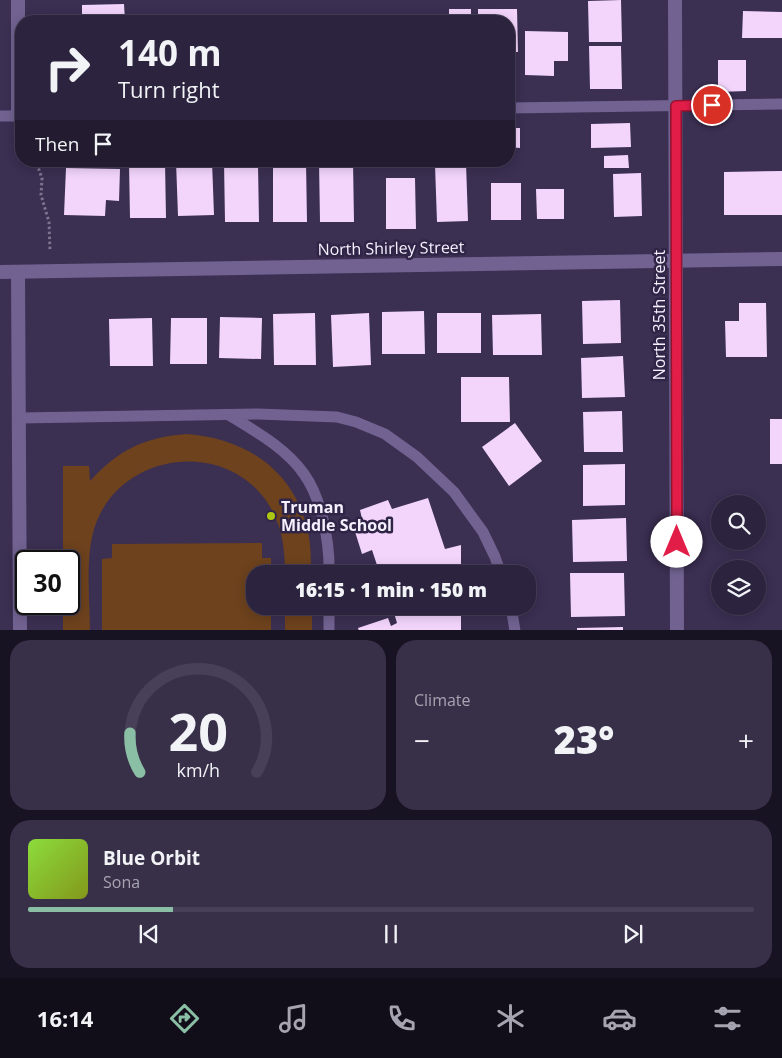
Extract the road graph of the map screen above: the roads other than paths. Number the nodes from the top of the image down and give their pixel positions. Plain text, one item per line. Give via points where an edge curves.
1 (18, 0) edge
2 (675, 0) edge
3 (18, 15) edge
4 (782, 104) edge
5 (676, 106) junction
6 (515, 108) edge
7 (0, 116) edge
8 (15, 116) edge
9 (782, 259) edge
10 (676, 260) junction
11 (0, 272) edge
12 (18, 272) junction
13 (227, 414) junction
14 (20, 418) junction
15 (330, 565) edge
16 (496, 565) edge
17 (329, 615) edge
18 (512, 615) edge
19 (20, 630) edge
20 (329, 630) edge
21 (515, 630) edge
22 (677, 630) edge

1 - 3 street
2 - 5 street, North 35th Street
4 - 5 lane
5 - 6 lane
5 - 10 street, North 35th Street
7 - 8 lane
9 - 10 street, North Shirley Street
10 - 12 street, North Shirley Street
10 - 22 street, North 35th Street
11 - 12 street, North Shirley Street
12 - 14 street
13 - 14 lane
13 - 15 lane via 280,448 304,474 317,498
13 - 16 lane via 337,418 384,434 417,457 454,492 483,532
14 - 19 street
17 - 20 lane
18 - 21 lane

